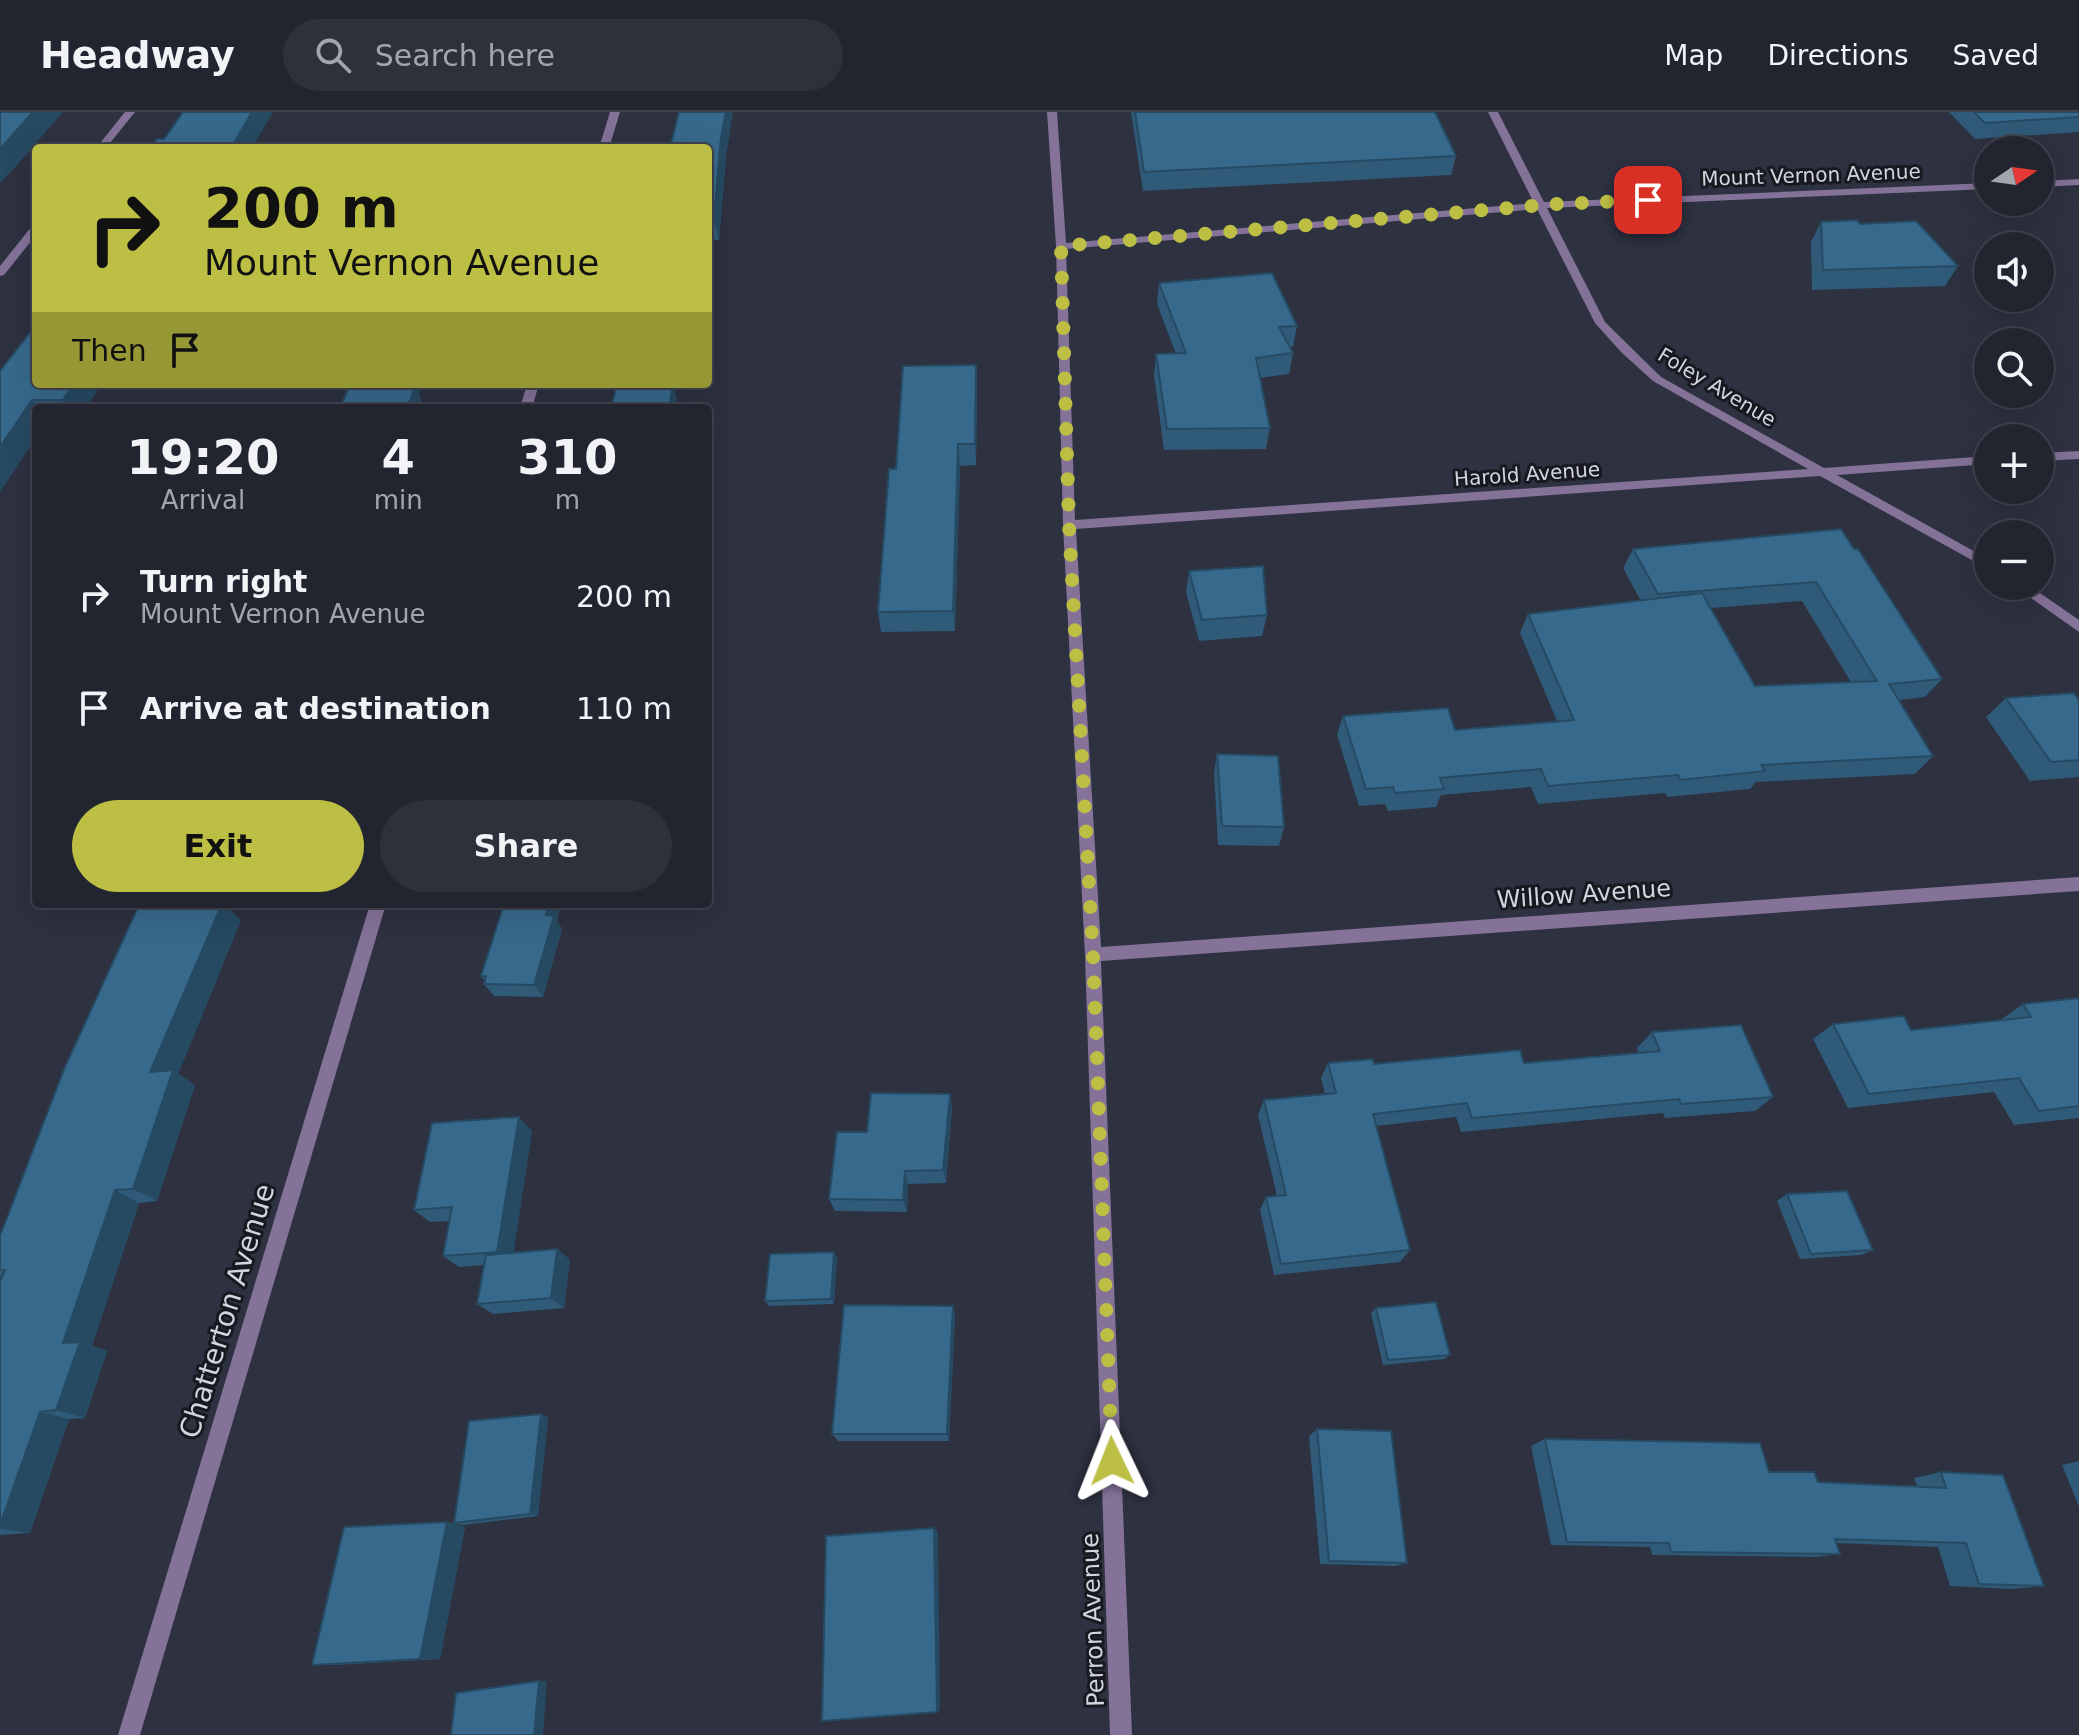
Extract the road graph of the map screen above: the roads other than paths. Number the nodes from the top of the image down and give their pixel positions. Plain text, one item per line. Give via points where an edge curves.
1 (130, 112) edge
2 (615, 112) edge
3 (1052, 112) edge
4 (1493, 112) edge
5 (104, 144) edge
6 (605, 144) edge
7 (2079, 182) edge
8 (2054, 183) edge
9 (1974, 187) edge
10 (1539, 206) junction
11 (32, 233) edge
12 (1061, 246) junction
13 (0, 273) edge
14 (2079, 455) edge
15 (2054, 456) edge
16 (1974, 461) edge
17 (1820, 470) junction
18 (1069, 525) junction
19 (1974, 557) edge
20 (2041, 600) edge
21 (2079, 627) edge
22 (2079, 884) edge
23 (377, 908) edge
24 (1093, 955) junction
25 (129, 1735) edge
26 (1121, 1735) edge

1 - 5 street
2 - 6 street
3 - 12 street, Perron Avenue
4 - 10 street, Foley Avenue
7 - 8 street
9 - 10 street, Mount Vernon Avenue
10 - 12 street, Mount Vernon Avenue
10 - 17 street, Foley Avenue via 1600,323 1625,350 1657,379
11 - 13 street
12 - 18 street, Perron Avenue
14 - 15 street
16 - 17 street, Harold Avenue
17 - 18 street, Harold Avenue
17 - 19 street, Foley Avenue
18 - 24 street, Perron Avenue
20 - 21 street
22 - 24 street, Willow Avenue
23 - 25 street, Chatterton Avenue
24 - 26 street, Perron Avenue

